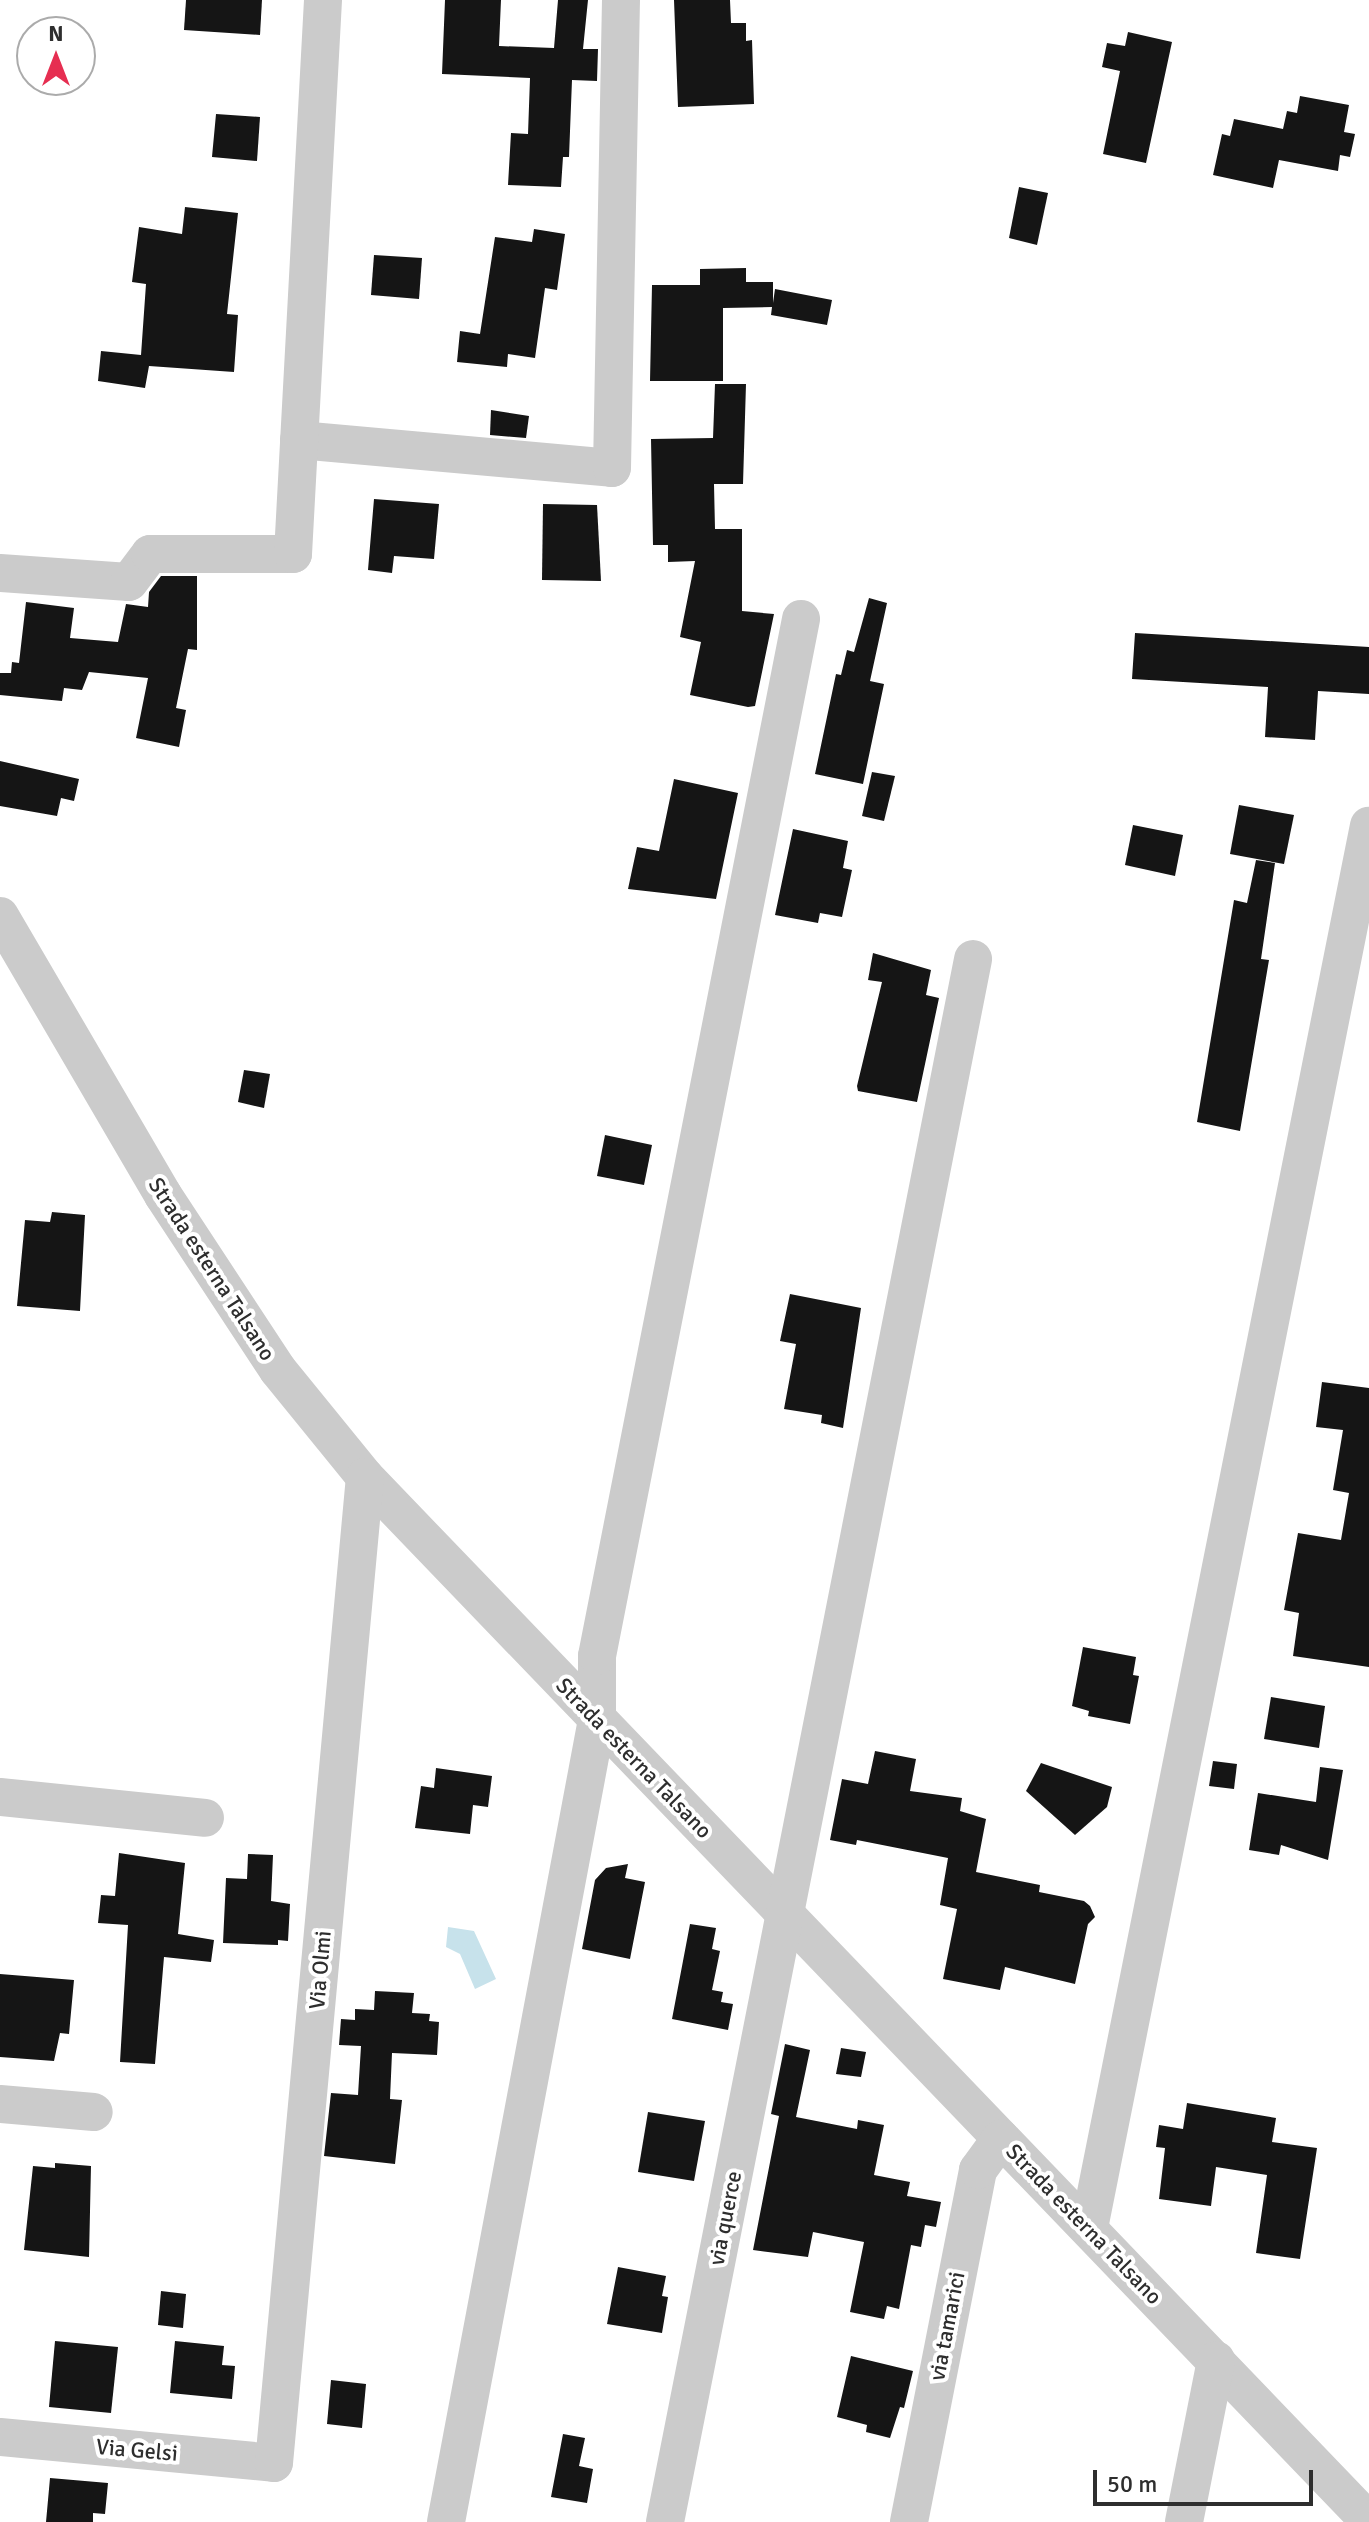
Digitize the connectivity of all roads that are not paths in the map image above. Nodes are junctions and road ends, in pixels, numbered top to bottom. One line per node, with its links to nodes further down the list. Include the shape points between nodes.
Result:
1 (323, 0): 3 (street)
2 (621, 0): 3 (street, via 612,468)
3 (299, 440): 4 (street, via 293,554 150,554 129,582)
4 (0, 573)
5 (801, 619): 10 (street, via 597,1656)
6 (1369, 826): 17 (street)
7 (0, 916): 9 (street, Strada esterna Talsano, via 163,1195 278,1370)
8 (973, 959): 13 (street, via querce)
9 (365, 1477): 10 (street, Strada esterna Talsano); 20 (street, Via Olmi)
10 (597, 1720): 13 (street, Strada esterna Talsano); 22 (street)
11 (0, 1797): 12 (street)
12 (205, 1818)
13 (785, 1914): 16 (street, Strada esterna Talsano); 23 (street, via querce)
14 (0, 2104): 15 (street)
15 (94, 2112)
16 (1001, 2138): 17 (street, Strada esterna Talsano); 24 (street, via tamarici, via 978,2170)
17 (1089, 2228): 18 (street, Strada esterna Talsano)
18 (1216, 2360): 21 (street, Strada esterna Talsano); 25 (street)
19 (0, 2437): 20 (street, Via Gelsi)
20 (274, 2463)
21 (1369, 2521)
22 (446, 2522)
23 (665, 2522)
24 (909, 2522)
25 (1184, 2522)

